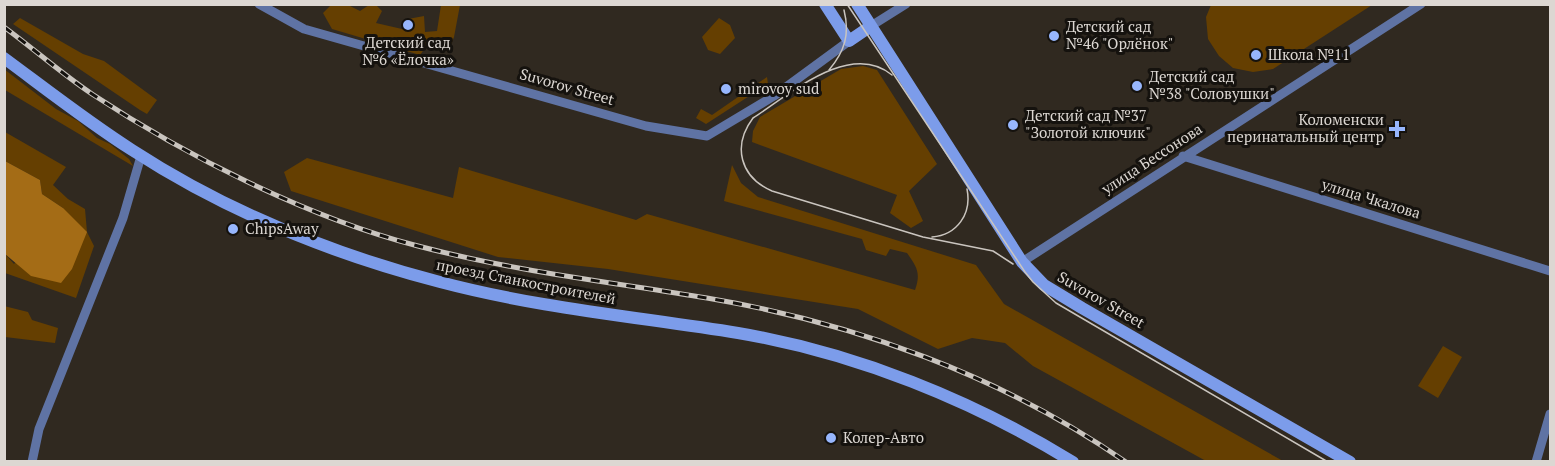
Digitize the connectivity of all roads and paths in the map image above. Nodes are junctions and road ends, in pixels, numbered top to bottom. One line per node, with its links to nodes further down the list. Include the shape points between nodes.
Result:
1 (259, 4): 7 (street, Suvorov Street, via 304,29 646,126 708,136 774,96)
2 (825, 4): 7 (main road)
3 (857, 4): 6 (main road, Suvorov Street)
4 (906, 4): 6 (street)
5 (1421, 4): 10 (street, улица Бессонова)
6 (872, 26): 7 (main road); 11 (main road, Suvorov Street)
7 (849, 41)
8 (4, 58): 9 (main road, проезд Станкостроителей)
9 (141, 156): 14 (street, via 123,218 39,429); 15 (main road, проезд Станкостроителей, via 249,214 351,255 441,283 506,297 739,333 837,356 965,404)
10 (1183, 156): 11 (street, улица Бессонова); 12 (street, улица Чкалова)
11 (1023, 262): 16 (main road, Suvorov Street, via 1044,285)
12 (1551, 271)
13 (1551, 414): 17 (street)
14 (32, 462)
15 (1073, 462)
16 (1350, 462)
17 (1536, 462)

